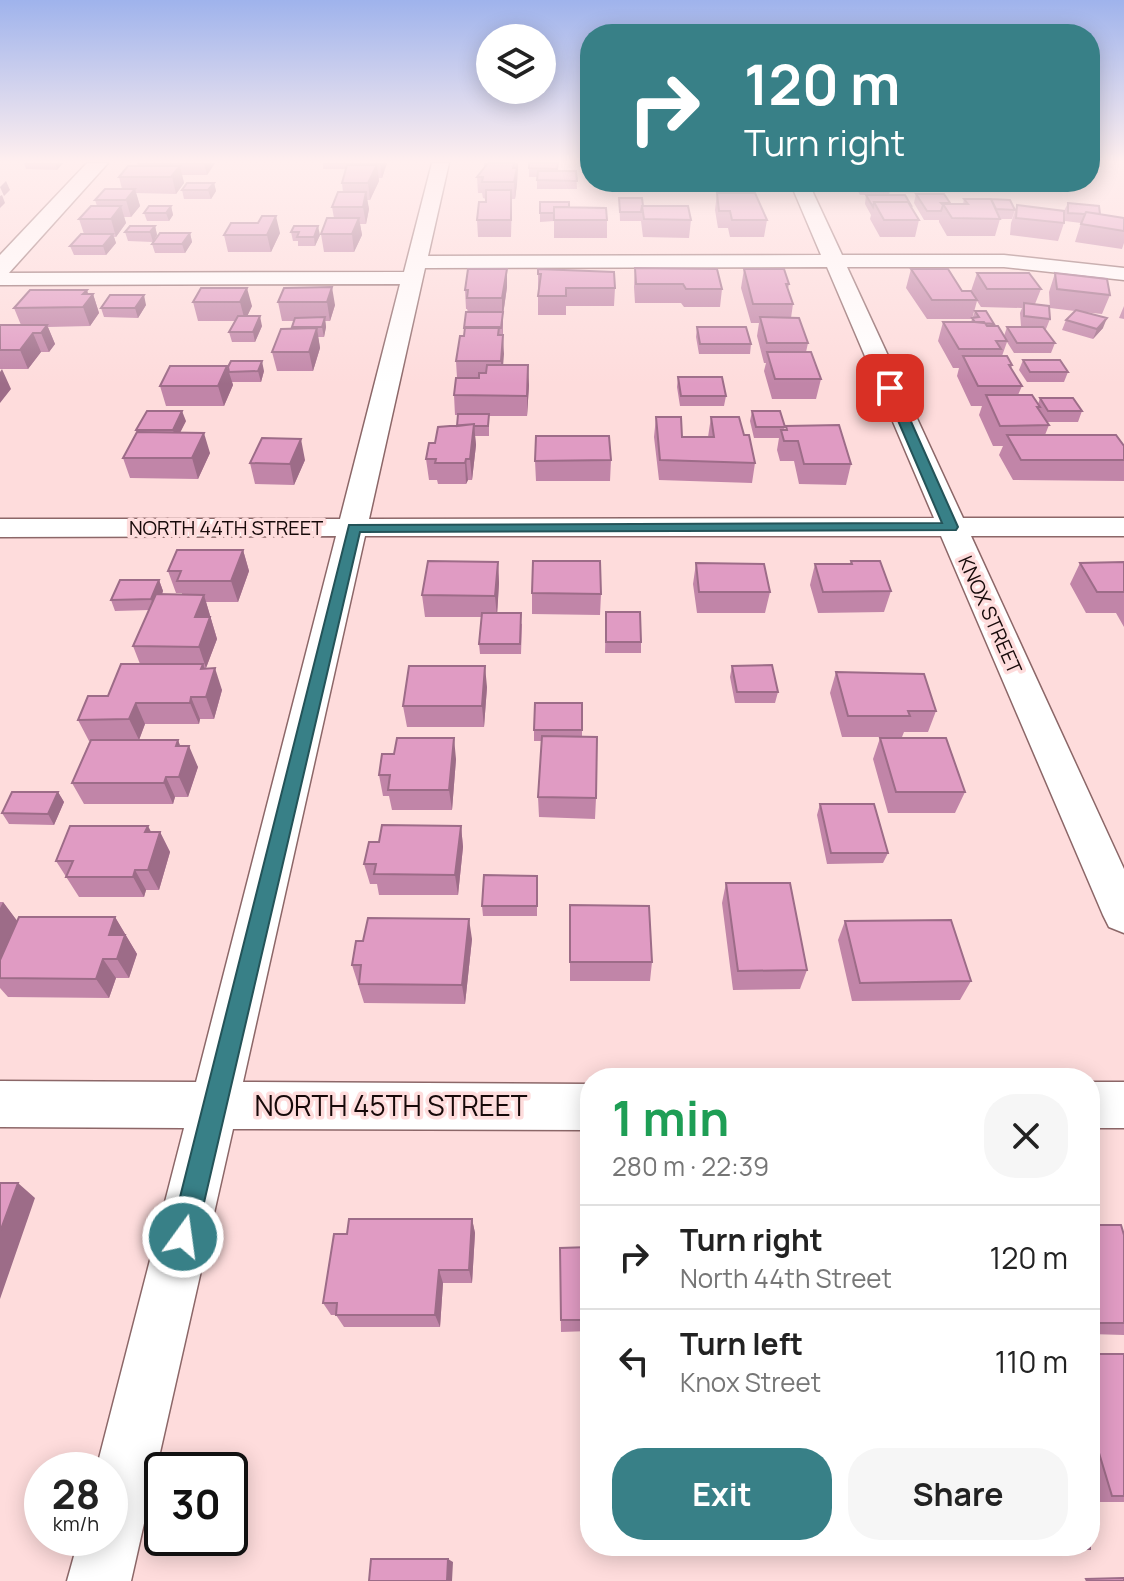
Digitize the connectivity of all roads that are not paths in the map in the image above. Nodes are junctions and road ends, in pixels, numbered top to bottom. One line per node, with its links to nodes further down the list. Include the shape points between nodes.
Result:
1 (30, 237): 5 (main road)
2 (421, 237): 6 (street)
3 (824, 237): 4 (street, KNOX STREET)
4 (835, 262): 6 (street); 7 (street, via 1004,261); 9 (street, KNOX STREET)
5 (0, 269)
6 (413, 270): 8 (street); 12 (street)
7 (1124, 274)
8 (0, 279)
9 (951, 527): 10 (street, NORTH 44TH STREET); 12 (street, NORTH 44TH STREET); 13 (street, KNOX STREET)
10 (1124, 527)
11 (0, 528): 12 (street, NORTH 44TH STREET)
12 (354, 528): 15 (street)
13 (1124, 915)
14 (0, 1104): 15 (street, NORTH 45TH STREET)
15 (215, 1105): 18 (street, NORTH 45TH STREET); 19 (street)
16 (1100, 1105): 17 (street)
17 (1124, 1105)
18 (580, 1107)
19 (128, 1464)
20 (105, 1556): 21 (street)
21 (99, 1581)

